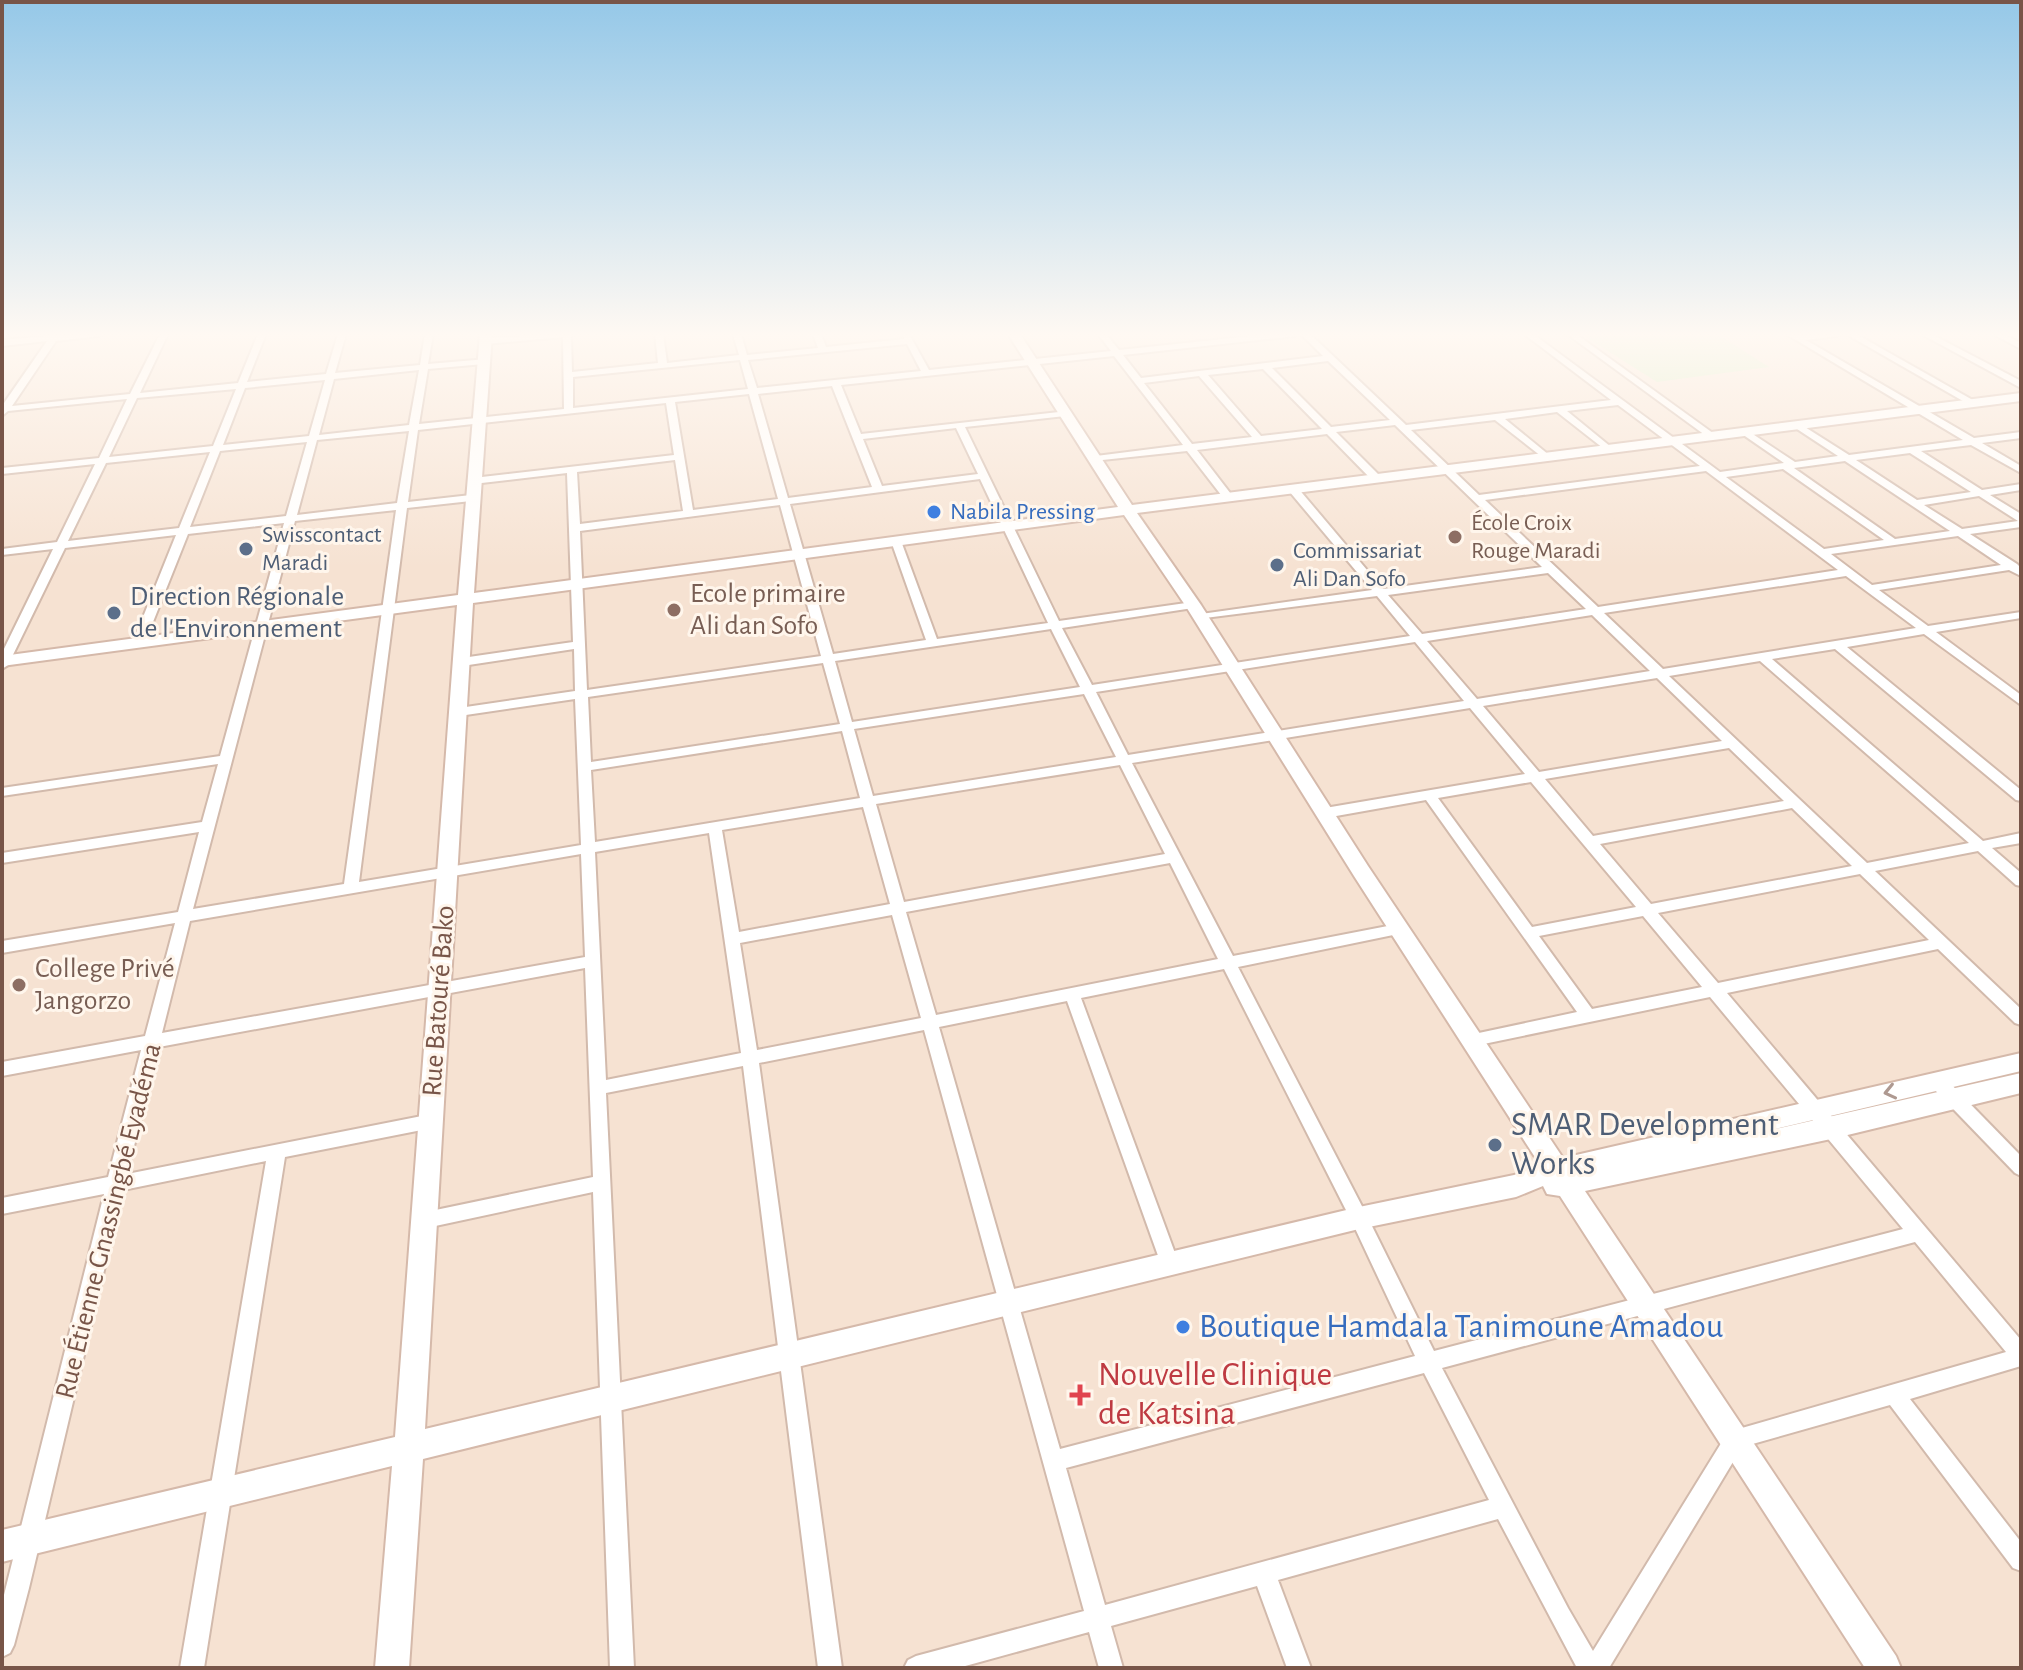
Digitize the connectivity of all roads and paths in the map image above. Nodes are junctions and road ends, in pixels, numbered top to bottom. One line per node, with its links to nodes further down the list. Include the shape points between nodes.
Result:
1 (127, 412): 44 (street)
2 (231, 412): 37 (street)
3 (320, 412): 33 (street, Rue Étienne Gnassingbé Eyadéma)
4 (416, 412): 26 (street)
5 (478, 412): 22 (street, Rue Batouré Bako)
6 (569, 412): 22 (street)
7 (672, 412): 40 (street)
8 (758, 412): 60 (street)
9 (848, 412): 31 (street)
10 (1162, 412): 36 (street)
11 (1235, 412): 32 (street)
12 (1310, 412): 27 (street)
13 (1388, 412): 23 (street)
14 (1532, 412): 21 (street)
15 (1562, 412): 38 (street)
16 (1634, 412): 34 (street)
17 (1679, 412): 30 (street)
18 (1903, 412): 24 (street)
19 (1922, 412): 35 (street)
20 (1065, 413): 25 (street); 43 (street)
21 (1496, 416): 23 (street); 41 (street)
22 (477, 422): 26 (street); 54 (street, Rue Batouré Bako)
23 (1402, 425): 27 (street); 47 (street)
24 (1797, 425): 28 (street); 42 (street)
25 (960, 426): 31 (street); 51 (street)
26 (414, 428): 33 (street); 62 (street)
27 (1328, 431): 32 (street); 52 (street)
28 (1745, 432): 30 (street); 45 (street)
29 (2021, 435): 35 (street)
30 (1712, 436): 34 (street)
31 (858, 437): 55 (street)
32 (1258, 438): 36 (street)
33 (312, 439): 37 (street); 65 (street, Rue Étienne Gnassingbé Eyadéma)
34 (1674, 441): 38 (street); 50 (street)
35 (1972, 441): 39 (street); 48 (street)
36 (1190, 447): 43 (street); 58 (street)
37 (216, 449): 44 (street); 69 (street)
38 (1608, 449): 41 (street)
39 (1911, 449): 42 (street); 57 (street)
40 (678, 457): 46 (street); 64 (street)
41 (1546, 457): 47 (street)
42 (1846, 458): 45 (street); 61 (street)
43 (1096, 459): 63 (street)
44 (102, 460): 49 (street); 73 (street)
45 (1789, 466): 50 (street); 72 (street)
46 (572, 469): 54 (street); 68 (street)
47 (1448, 470): 52 (street); 59 (street)
48 (2021, 470)
49 (2, 471)
50 (1714, 471): 59 (street); 75 (street)
51 (983, 476): 55 (street); 67 (street)
52 (1377, 479): 56 (street)
53 (2021, 487): 57 (street)
54 (472, 489): 62 (street); 83 (street, Rue Batouré Bako)
55 (878, 489): 60 (street)
56 (1293, 489): 58 (street); 82 (street)
57 (1980, 493): 61 (street); 66 (street)
58 (1229, 498): 63 (street)
59 (1477, 498): 78 (street)
60 (784, 502): 64 (street); 76 (street)
61 (1915, 503): 70 (street)
62 (403, 506): 65 (street); 84 (street)
63 (1128, 510): 67 (street); 85 (street)
64 (688, 513): 68 (street)
65 (289, 519): 69 (street); 89 (street, Rue Étienne Gnassingbé Eyadéma)
66 (2021, 521): 70 (street)
67 (1006, 527): 71 (street); 88 (street)
68 (575, 528): 80 (street)
69 (184, 531): 73 (street); 92 (street)
70 (1959, 532): 72 (street); 77 (street)
71 (896, 541): 76 (street); 93 (street)
72 (1893, 542): 75 (street)
73 (63, 545): 74 (street); 98 (street)
74 (2, 552)
75 (1824, 552): 79 (street)
76 (798, 554): 80 (street); 97 (street)
77 (2018, 568): 81 (street)
78 (1551, 569): 82 (street); 86 (street)
79 (1849, 572): 81 (street); 86 (street)
80 (579, 584): 83 (street); 94 (street)
81 (1871, 588): 90 (street)
82 (1380, 593): 85 (street); 91 (street)
83 (466, 599): 84 (street); 99 (street, Rue Batouré Bako)
84 (388, 609): 89 (street); 131 (street)
85 (1197, 611): 88 (street); 100 (street)
86 (1592, 611): 91 (street); 101 (street)
87 (2021, 615): 90 (street)
88 (1055, 625): 93 (street); 102 (street)
89 (261, 626): 92 (street); 110 (street, Rue Étienne Gnassingbé Eyadéma)
90 (1927, 630): 95 (street); 104 (street)
91 (1419, 638): 100 (street); 105 (street)
92 (139, 642): 98 (street)
93 (933, 643): 97 (street)
94 (581, 644): 99 (street); 103 (street)
95 (1838, 645): 96 (street); 116 (street)
96 (1763, 657): 101 (street); 124 (street)
97 (827, 658): 103 (street); 107 (street)
98 (3, 662)
99 (462, 662): 106 (street, Rue Batouré Bako)
100 (1232, 667): 102 (street); 108 (street)
101 (1659, 674): 105 (street); 109 (street)
102 (1088, 689): 107 (street); 111 (street)
103 (582, 694): 106 (street); 112 (street)
104 (2020, 699)
105 (1474, 704): 108 (street); 113 (street)
106 (459, 712): 129 (street, Rue Batouré Bako)
107 (848, 726): 112 (street); 117 (street)
108 (1276, 736): 111 (street); 119 (street)
109 (1733, 743): 113 (street); 118 (street)
110 (225, 759): 114 (street); 120 (street, Rue Étienne Gnassingbé Eyadéma)
111 (1125, 761): 117 (street); 126 (street)
112 (585, 767): 125 (street)
113 (1535, 777): 115 (street); 123 (street)
114 (2, 792)
115 (1429, 795): 119 (street); 136 (street)
116 (2021, 797)
117 (869, 801): 121 (street); 132 (street)
118 (1796, 803): 123 (street); 128 (street)
119 (1325, 813): 135 (street)
120 (208, 826): 127 (street); 134 (street, Rue Étienne Gnassingbé Eyadéma)
121 (715, 827): 125 (street); 137 (street)
122 (2021, 838): 124 (street)
123 (1589, 841): 133 (street)
124 (1980, 846): 128 (street); 130 (street)
125 (588, 849): 129 (street); 140 (street)
126 (1174, 857): 132 (street); 141 (street)
127 (2, 858)
128 (1863, 868): 133 (street); 138 (street)
129 (448, 873): 131 (street); 142 (street, Rue Batouré Bako)
130 (2021, 881)
131 (351, 889): 134 (street)
132 (899, 908): 137 (street); 147 (street)
133 (1647, 910): 136 (street); 143 (street)
134 (186, 917): 139 (street); 149 (street, Rue Étienne Gnassingbé Eyadéma)
135 (1398, 929): 141 (street); 148 (street)
136 (1528, 933): 145 (street)
137 (732, 939): 150 (street)
138 (1941, 943): 143 (street); 146 (street)
139 (2, 947)
140 (593, 961): 142 (street); 154 (street)
141 (1229, 962): 144 (street); 164 (street)
142 (440, 989): 149 (street); 157 (street, Rue Batouré Bako)
143 (1714, 990): 145 (street); 156 (street)
144 (1072, 994): 147 (street); 167 (street)
145 (1589, 1017): 148 (street)
146 (2021, 1019)
147 (931, 1022): 150 (street); 168 (street)
148 (1474, 1040): 160 (street)
149 (153, 1041): 152 (street); 161 (street, Rue Étienne Gnassingbé Eyadéma)
150 (750, 1058): 154 (street); 170 (street)
151 (2021, 1062): 155 (street)
152 (2, 1069)
153 (2021, 1083): 155 (street)
154 (599, 1088): 162 (street)
155 (1946, 1090): 156 (street); 159 (street)
156 (1823, 1119): 160 (street); 166 (street)
157 (432, 1121): 158 (street); 165 (street, Rue Batouré Bako)
158 (277, 1151): 161 (street); 178 (street)
159 (2021, 1168)
160 (1561, 1178): 164 (street); 169 (street)
161 (116, 1183): 163 (street); 180 (street, Rue Étienne Gnassingbé Eyadéma)
162 (601, 1183): 165 (street); 174 (street)
163 (2, 1206)
164 (1359, 1218): 167 (street); 172 (street)
165 (426, 1220): 176 (street, Rue Batouré Bako)
166 (1919, 1233): 169 (street); 171 (street)
167 (1170, 1264): 168 (street)
168 (1011, 1303): 170 (street); 177 (street)
169 (1646, 1305): 172 (street); 175 (street)
170 (791, 1356): 174 (street); 189 (street)
171 (2021, 1356): 173 (street)
172 (1429, 1363): 177 (street); 179 (street)
173 (1894, 1394): 175 (street); 182 (street)
174 (611, 1400): 176 (street); 188 (street)
175 (1735, 1439): 193 (street); 194 (street)
176 (409, 1450): 178 (street); 187 (street, Rue Batouré Bako)
177 (1054, 1461): 184 (street)
178 (221, 1494): 180 (street); 186 (street)
179 (1503, 1507): 183 (street); 193 (street)
180 (32, 1539): 181 (street); 185 (street, Rue Étienne Gnassingbé Eyadéma)
181 (2, 1546)
182 (2021, 1560)
183 (1264, 1573): 184 (street); 192 (street)
184 (1098, 1618): 190 (street); 191 (street)
185 (2, 1645)
186 (192, 1668)
187 (392, 1668)
188 (622, 1668)
189 (830, 1668)
190 (916, 1668)
191 (1111, 1668)
192 (1299, 1668)
193 (1593, 1668)
194 (1884, 1668)

